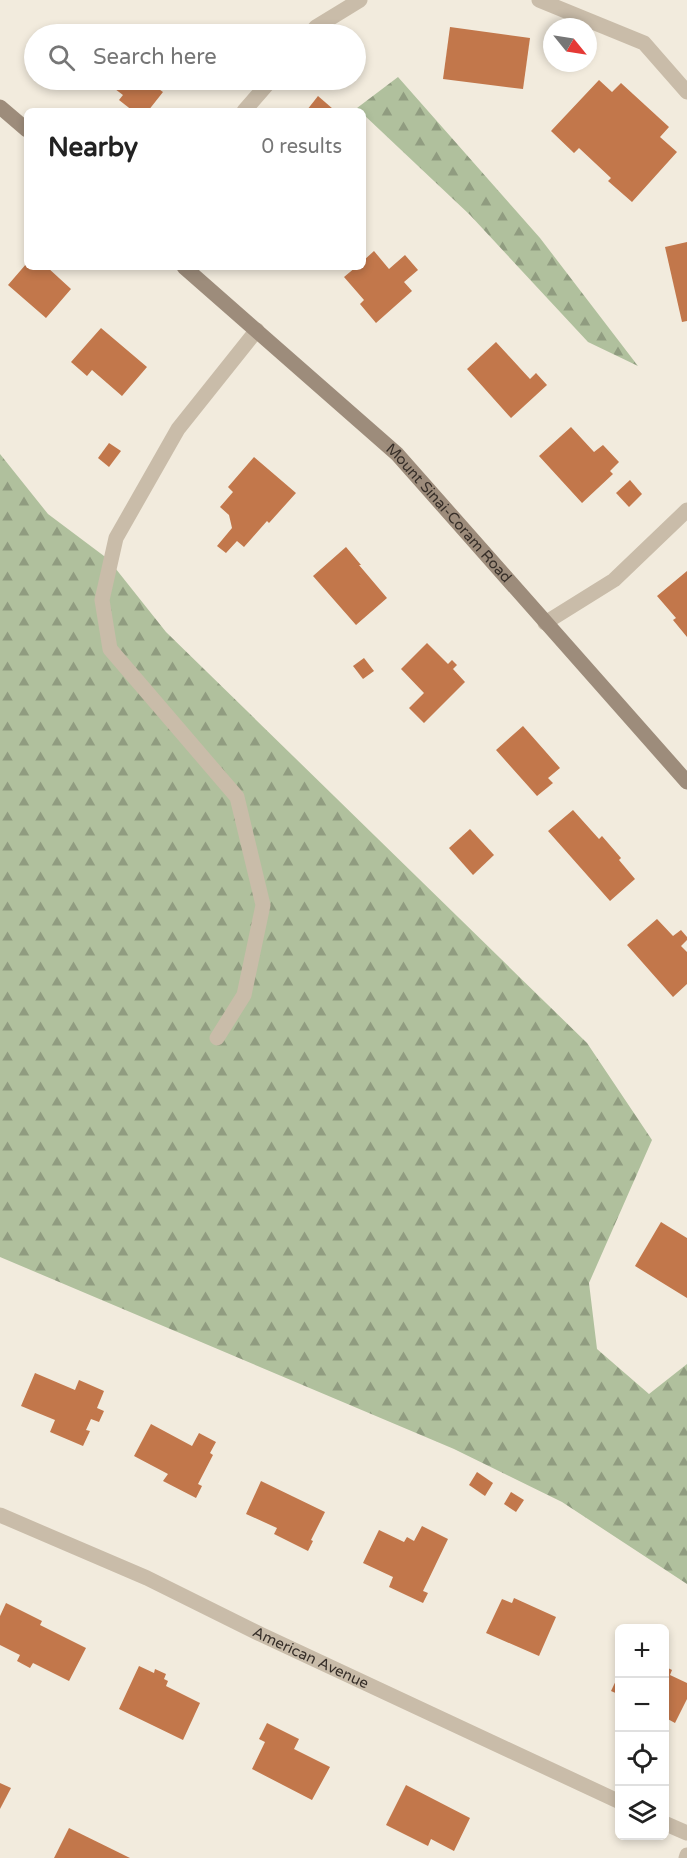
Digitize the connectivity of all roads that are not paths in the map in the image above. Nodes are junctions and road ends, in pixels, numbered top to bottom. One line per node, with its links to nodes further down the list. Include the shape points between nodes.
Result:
1 (360, 0): 3 (street)
2 (539, 0): 5 (street, via 644,43)
3 (321, 24)
4 (262, 90): 7 (street)
5 (687, 92)
6 (0, 106): 8 (main road)
7 (247, 108)
8 (24, 127)
9 (187, 270): 10 (main road, Mount Sinai-Coram Road)
10 (257, 330): 12 (main road, Mount Sinai-Coram Road, via 397,454); 14 (street, via 178,429 116,538 102,600 110,649 237,796 263,906 244,995)
11 (687, 510): 12 (street, via 614,580)
12 (545, 623): 13 (main road, Mount Sinai-Coram Road)
13 (687, 782)
14 (217, 1038)
15 (0, 1515): 16 (street, American Avenue, via 147,1578)
16 (615, 1800)
17 (669, 1824): 18 (street)
18 (687, 1833)

